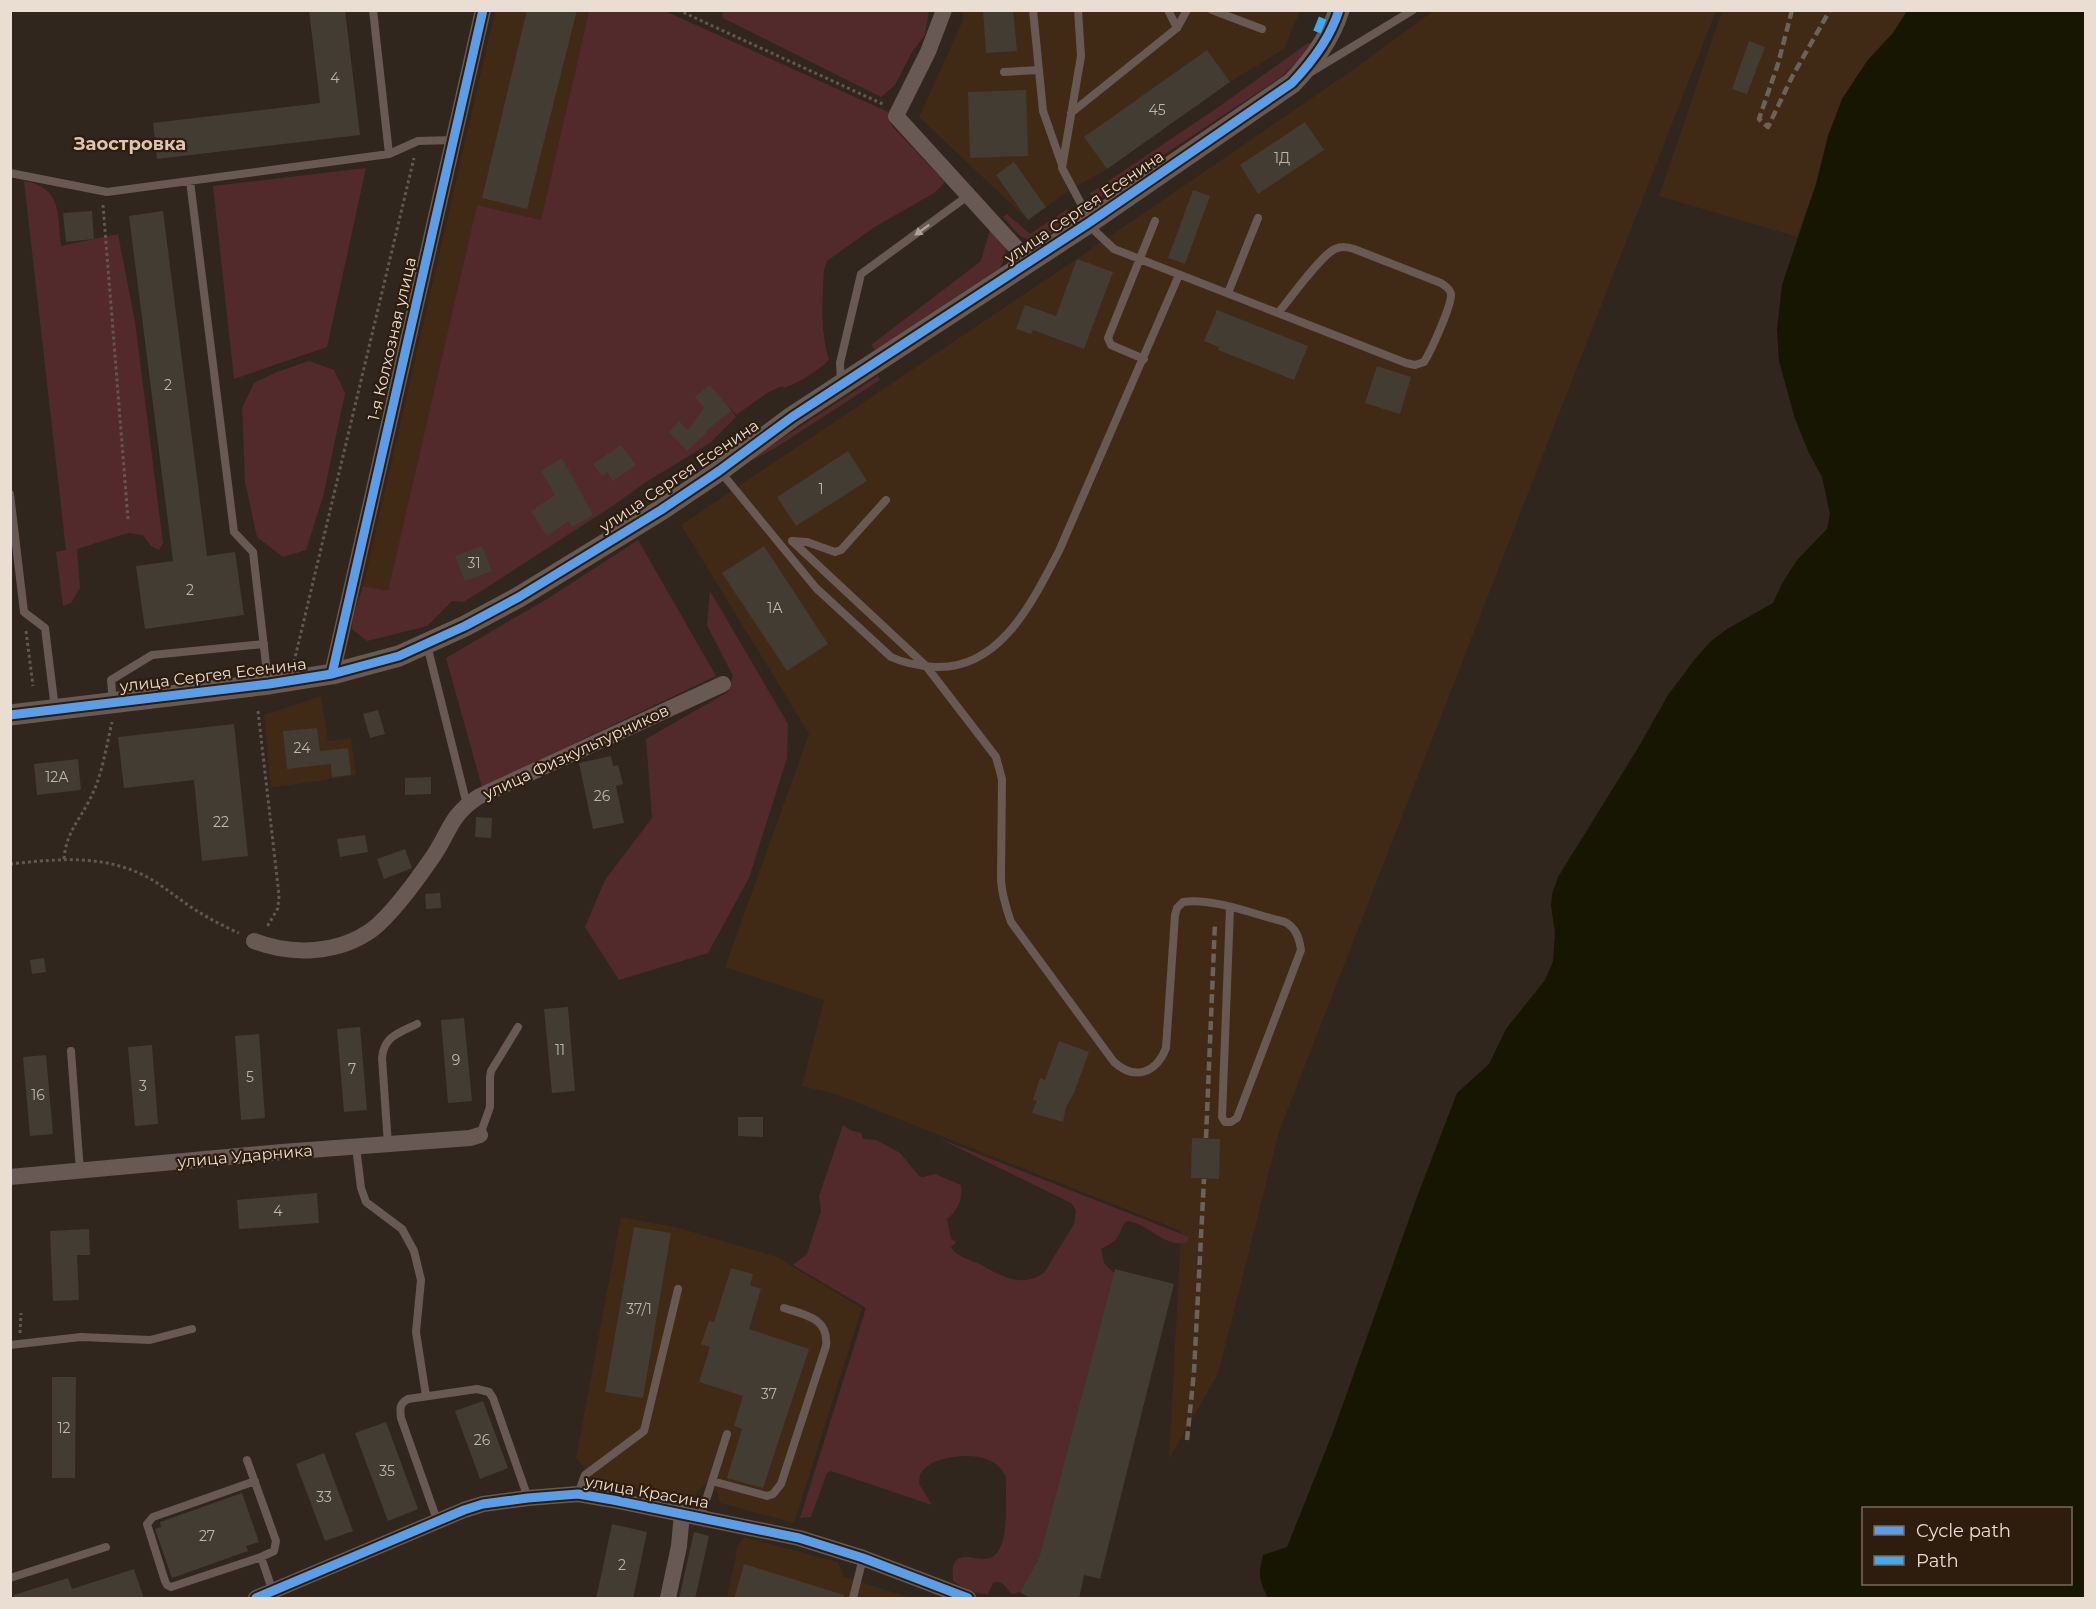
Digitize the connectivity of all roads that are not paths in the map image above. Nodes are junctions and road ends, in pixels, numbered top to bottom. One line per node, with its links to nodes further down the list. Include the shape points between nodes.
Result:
1 (374, 10): 18 (lane)
2 (483, 10): 17 (street, 1-я Колхозная улица)
3 (944, 10): 22 (street, via 896,116)
4 (1033, 10): 13 (lane)
5 (1078, 10): 16 (lane, via 1081,56)
6 (1168, 10): 11 (lane)
7 (1187, 10): 11 (lane)
8 (1212, 10): 12 (lane)
9 (1339, 10): 15 (street, улица Сергея Есенина, via 1321,48)
10 (1413, 10): 15 (lane)
11 (1177, 28): 16 (lane)
12 (1262, 28)
13 (1039, 70): 14 (lane); 19 (lane, via 1043,111)
14 (1004, 72)
15 (1292, 83): 25 (street, улица Сергея Есенина)
16 (1071, 113): 19 (lane)
17 (453, 140): 18 (lane, via 418,141); 41 (street, 1-я Колхозная улица)
18 (389, 154): 21 (lane)
19 (1062, 168): 25 (lane)
20 (10, 173): 21 (lane, via 107,192)
21 (190, 181): 38 (lane, via 234,532 253,552)
22 (969, 195): 27 (street); 32 (lane, one-way to 32, via 861,274 840,363)
23 (1258, 218): 29 (lane)
24 (1155, 221): 26 (lane)
25 (1090, 222): 26 (lane, via 1106,243); 27 (street, улица Сергея Есенина)
26 (1138, 260): 28 (lane); 31 (lane, via 1108,338 1111,345)
27 (1029, 262): 32 (street, улица Сергея Есенина)
28 (1179, 274): 29 (lane); 31 (lane)
29 (1228, 293): 30 (lane)
30 (1278, 313): 30 (lane, via 1415,365 1424,362 1430,353 1451,294 1441,283 1344,246 1333,249 1324,258)
31 (1144, 359): 40 (lane, via 1059,551 1033,599 996,646 964,663)
32 (841, 386): 33 (street, улица Сергея Есенина)
33 (719, 471): 37 (lane); 39 (street, улица Сергея Есенина, via 539,585)
34 (10, 494): 44 (lane, via 24,612 45,628)
35 (886, 500): 36 (lane, via 841,550 835,552)
36 (792, 541): 37 (lane); 40 (lane)
37 (780, 544): 40 (lane, via 816,588 891,657)
38 (264, 644): 42 (lane); 45 (lane, via 152,655 111,680)
39 (427, 645): 41 (street, улица Сергея Есенина); 47 (lane)
40 (926, 666): 48 (lane, via 996,757 1000,768 1000,879 1011,922 1121,1068 1146,1072 1160,1061 1166,1048 1177,908 1193,900)
41 (332, 674): 42 (street, улица Сергея Есенина)
42 (268, 684): 45 (street, улица Сергея Есенина)
43 (723, 684): 47 (street, улица Физкультурников)
44 (56, 710): 45 (street, улица Сергея Есенина); 46 (street, улица Сергея Есенина)
45 (113, 710)
46 (10, 715)
47 (467, 805): 49 (street, улица Физкультурников, via 453,819 416,880 384,918 362,936 332,947 297,951)
48 (1230, 908): 48 (lane, via 1292,926 1301,950 1237,1118 1225,1122 1222,1117)
49 (254, 941)
50 (417, 1024): 54 (lane, via 382,1048)
51 (518, 1027): 53 (lane, via 492,1071 490,1107)
52 (71, 1051): 56 (lane)
53 (480, 1136): 54 (street, улица Ударника)
54 (388, 1145): 55 (street, улица Ударника)
55 (356, 1147): 56 (street, улица Ударника); 62 (lane, via 360,1188 366,1202 402,1228 414,1251 421,1280 416,1332)
56 (80, 1171): 57 (street, улица Ударника)
57 (10, 1177)
58 (678, 1289): 67 (lane, via 644,1431 585,1475)
59 (784, 1308): 65 (lane, via 815,1320 827,1337 781,1484 767,1496)
60 (192, 1329): 61 (lane, via 150,1340 81,1338)
61 (15, 1344)
62 (426, 1396): 68 (lane, via 477,1389 489,1392); 71 (lane, via 408,1399 399,1408)
63 (727, 1434): 65 (lane)
64 (247, 1460): 66 (lane)
65 (712, 1480): 70 (lane)
66 (255, 1481): 73 (lane, via 276,1542 274,1551); 73 (lane, via 153,1516 147,1524 165,1581 171,1587)
67 (578, 1494): 68 (street, улица Красина); 69 (street, улица Красина)
68 (528, 1498): 71 (street, улица Красина, via 483,1504)
69 (682, 1513): 70 (street, улица Красина); 78 (street)
70 (701, 1516): 74 (street, улица Красина, via 799,1538)
71 (437, 1520): 76 (street, улица Красина)
72 (106, 1547): 75 (lane)
73 (261, 1557): 76 (lane)
74 (863, 1558): 79 (lane); 80 (street, улица Красина)
75 (10, 1578)
76 (273, 1592): 77 (street, улица Красина)
77 (256, 1599)
78 (668, 1599)
79 (853, 1599)
80 (968, 1599)

